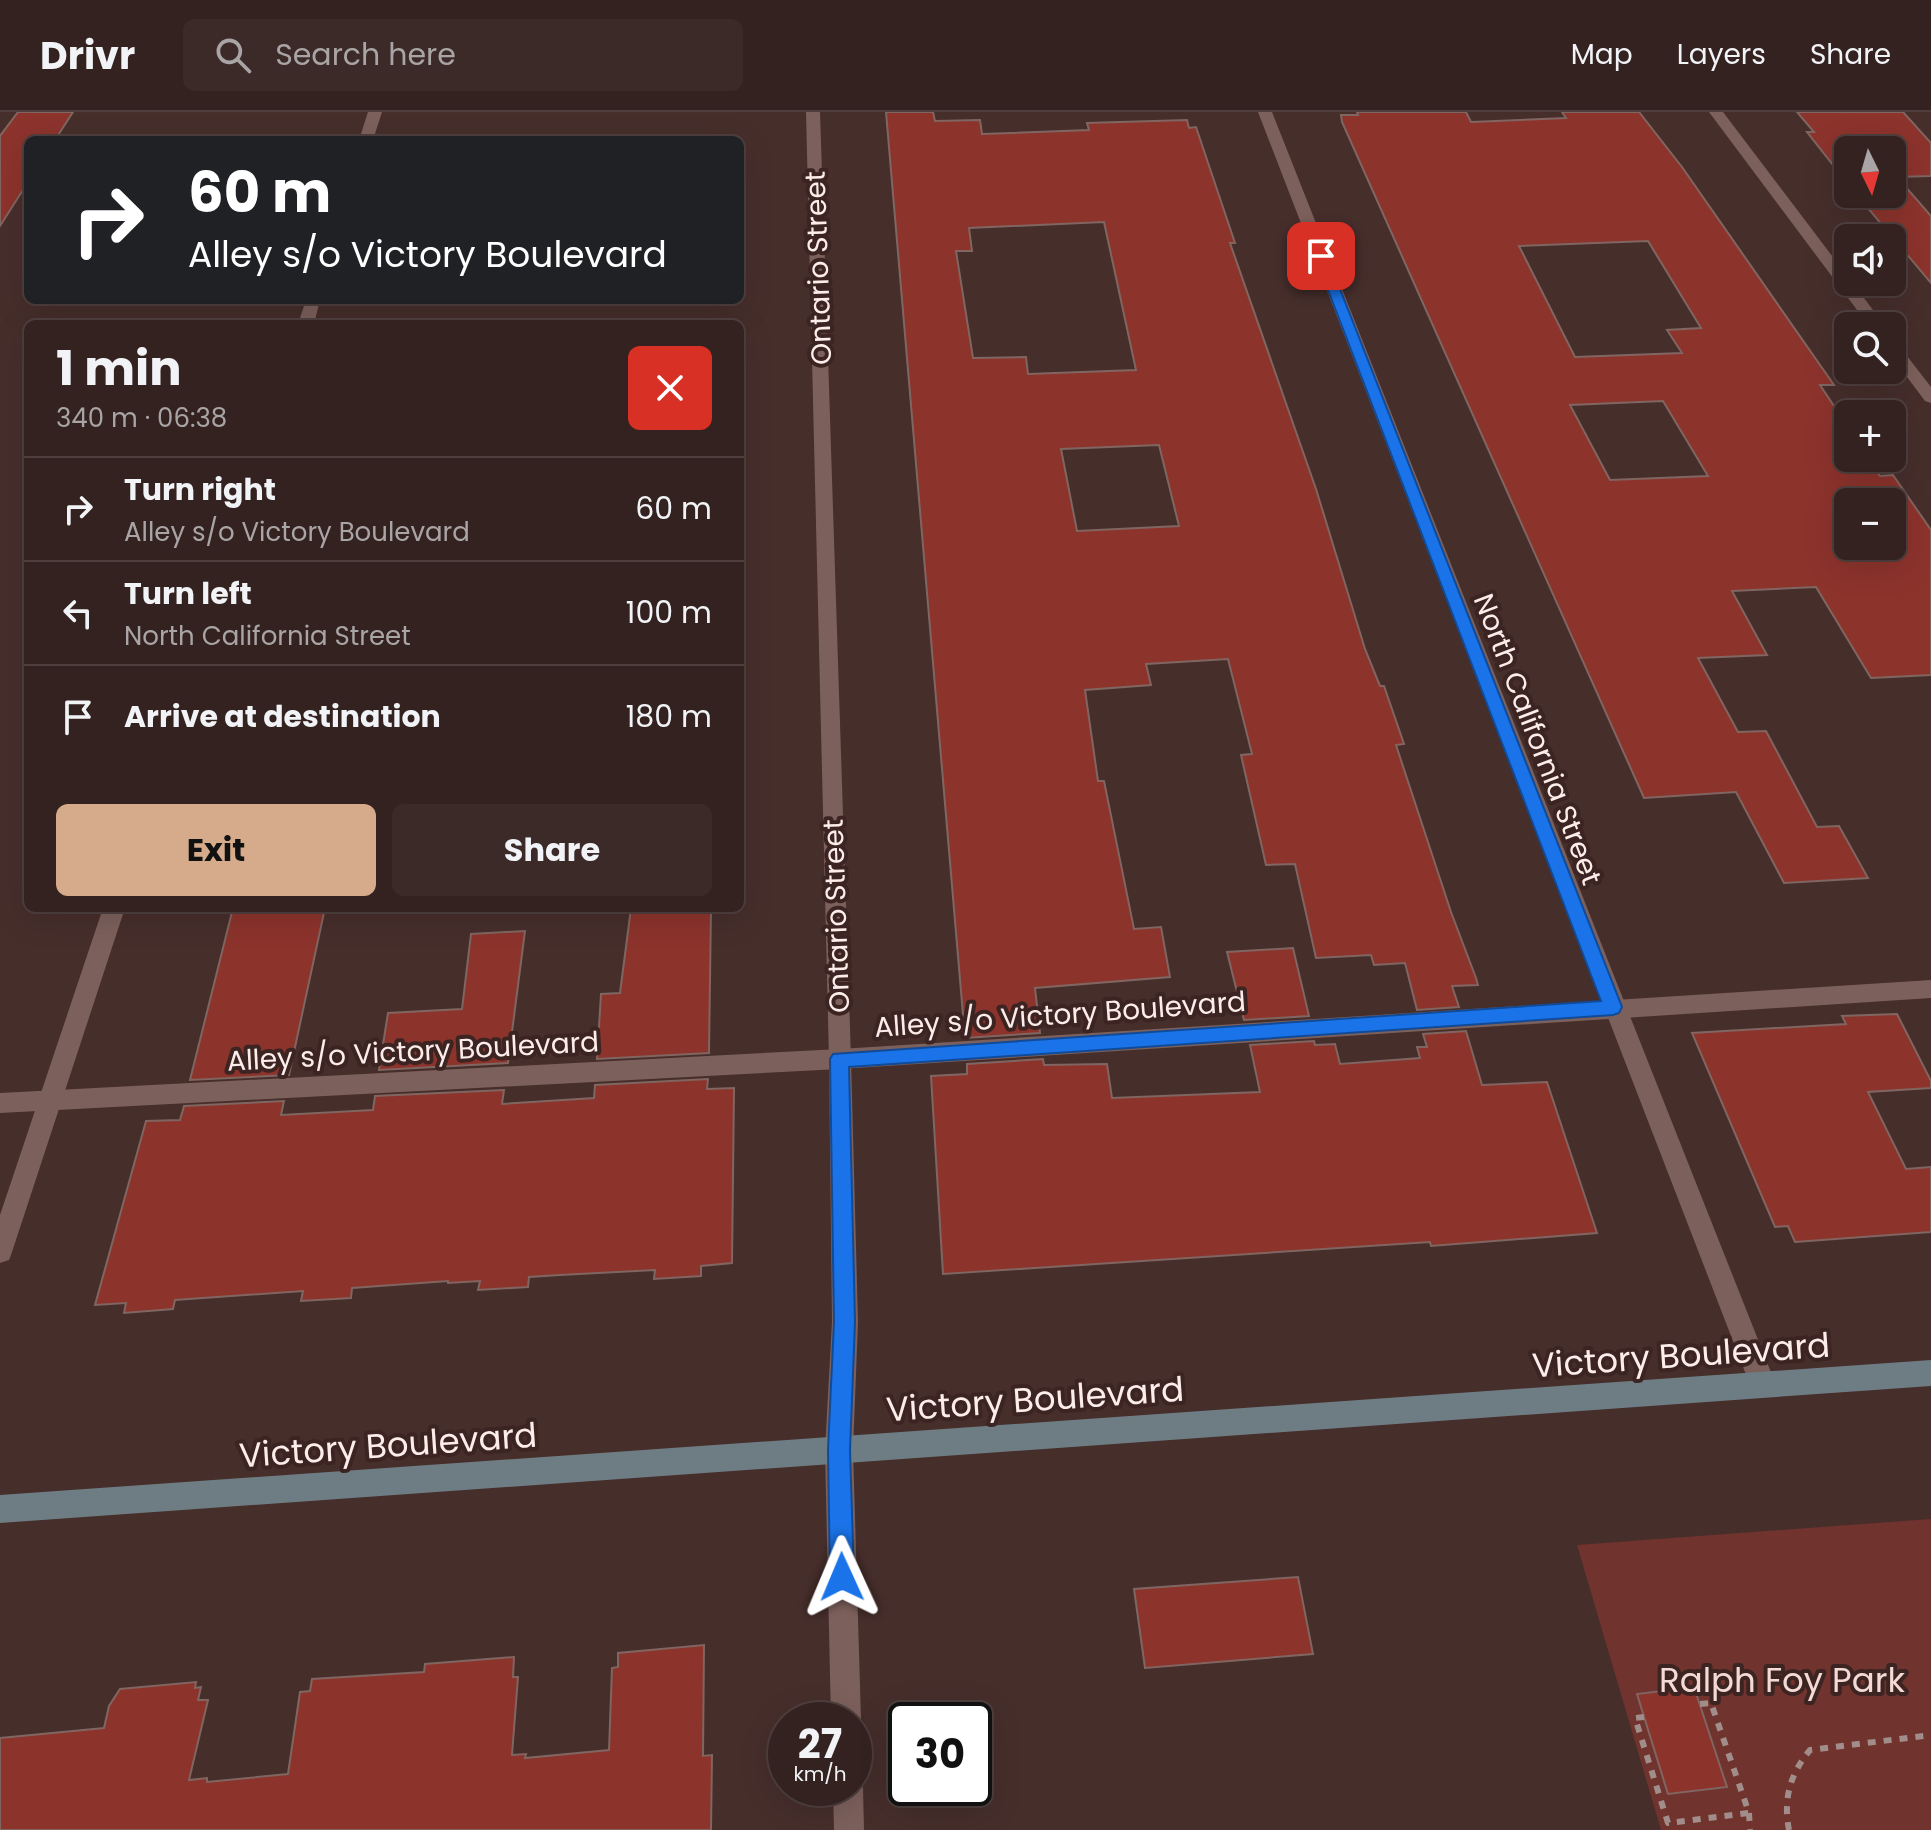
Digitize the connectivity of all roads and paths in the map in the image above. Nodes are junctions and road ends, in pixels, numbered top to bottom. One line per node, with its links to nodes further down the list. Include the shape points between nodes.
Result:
1 (375, 112): 5 (street)
2 (813, 112): 12 (street, Ontario Street)
3 (1265, 112): 11 (street, North California Street)
4 (1716, 112): 6 (street)
5 (367, 136)
6 (1866, 312)
7 (1906, 365): 8 (street)
8 (1931, 398)
9 (113, 912): 13 (street)
10 (1931, 989): 11 (street, Alley s/o Victory Boulevard)
11 (1613, 1007): 12 (street, Alley s/o Victory Boulevard); 17 (street, North California Street)
12 (840, 1059): 13 (street, Alley s/o Victory Boulevard); 18 (street, Ontario Street, via 845,1322)
13 (50, 1100): 14 (street, Alley s/o Victory Boulevard); 15 (street)
14 (0, 1103)
15 (0, 1252)
16 (1931, 1373): 17 (main road, Victory Boulevard)
17 (1763, 1385): 18 (main road, Victory Boulevard)
18 (839, 1450): 19 (main road, Victory Boulevard); 20 (street, Ontario Street)
19 (0, 1509)
20 (846, 1702)
21 (1699, 1704): 25 (path, via 1711,1703)
22 (1644, 1717): 25 (path, via 1635,1718 1668,1823)
23 (1931, 1735): 28 (path, via 1810,1750 1795,1767 1786,1792)
24 (848, 1806): 26 (street)
25 (1749, 1813): 27 (path)
26 (849, 1830)
27 (1750, 1830)
28 (1789, 1830)

